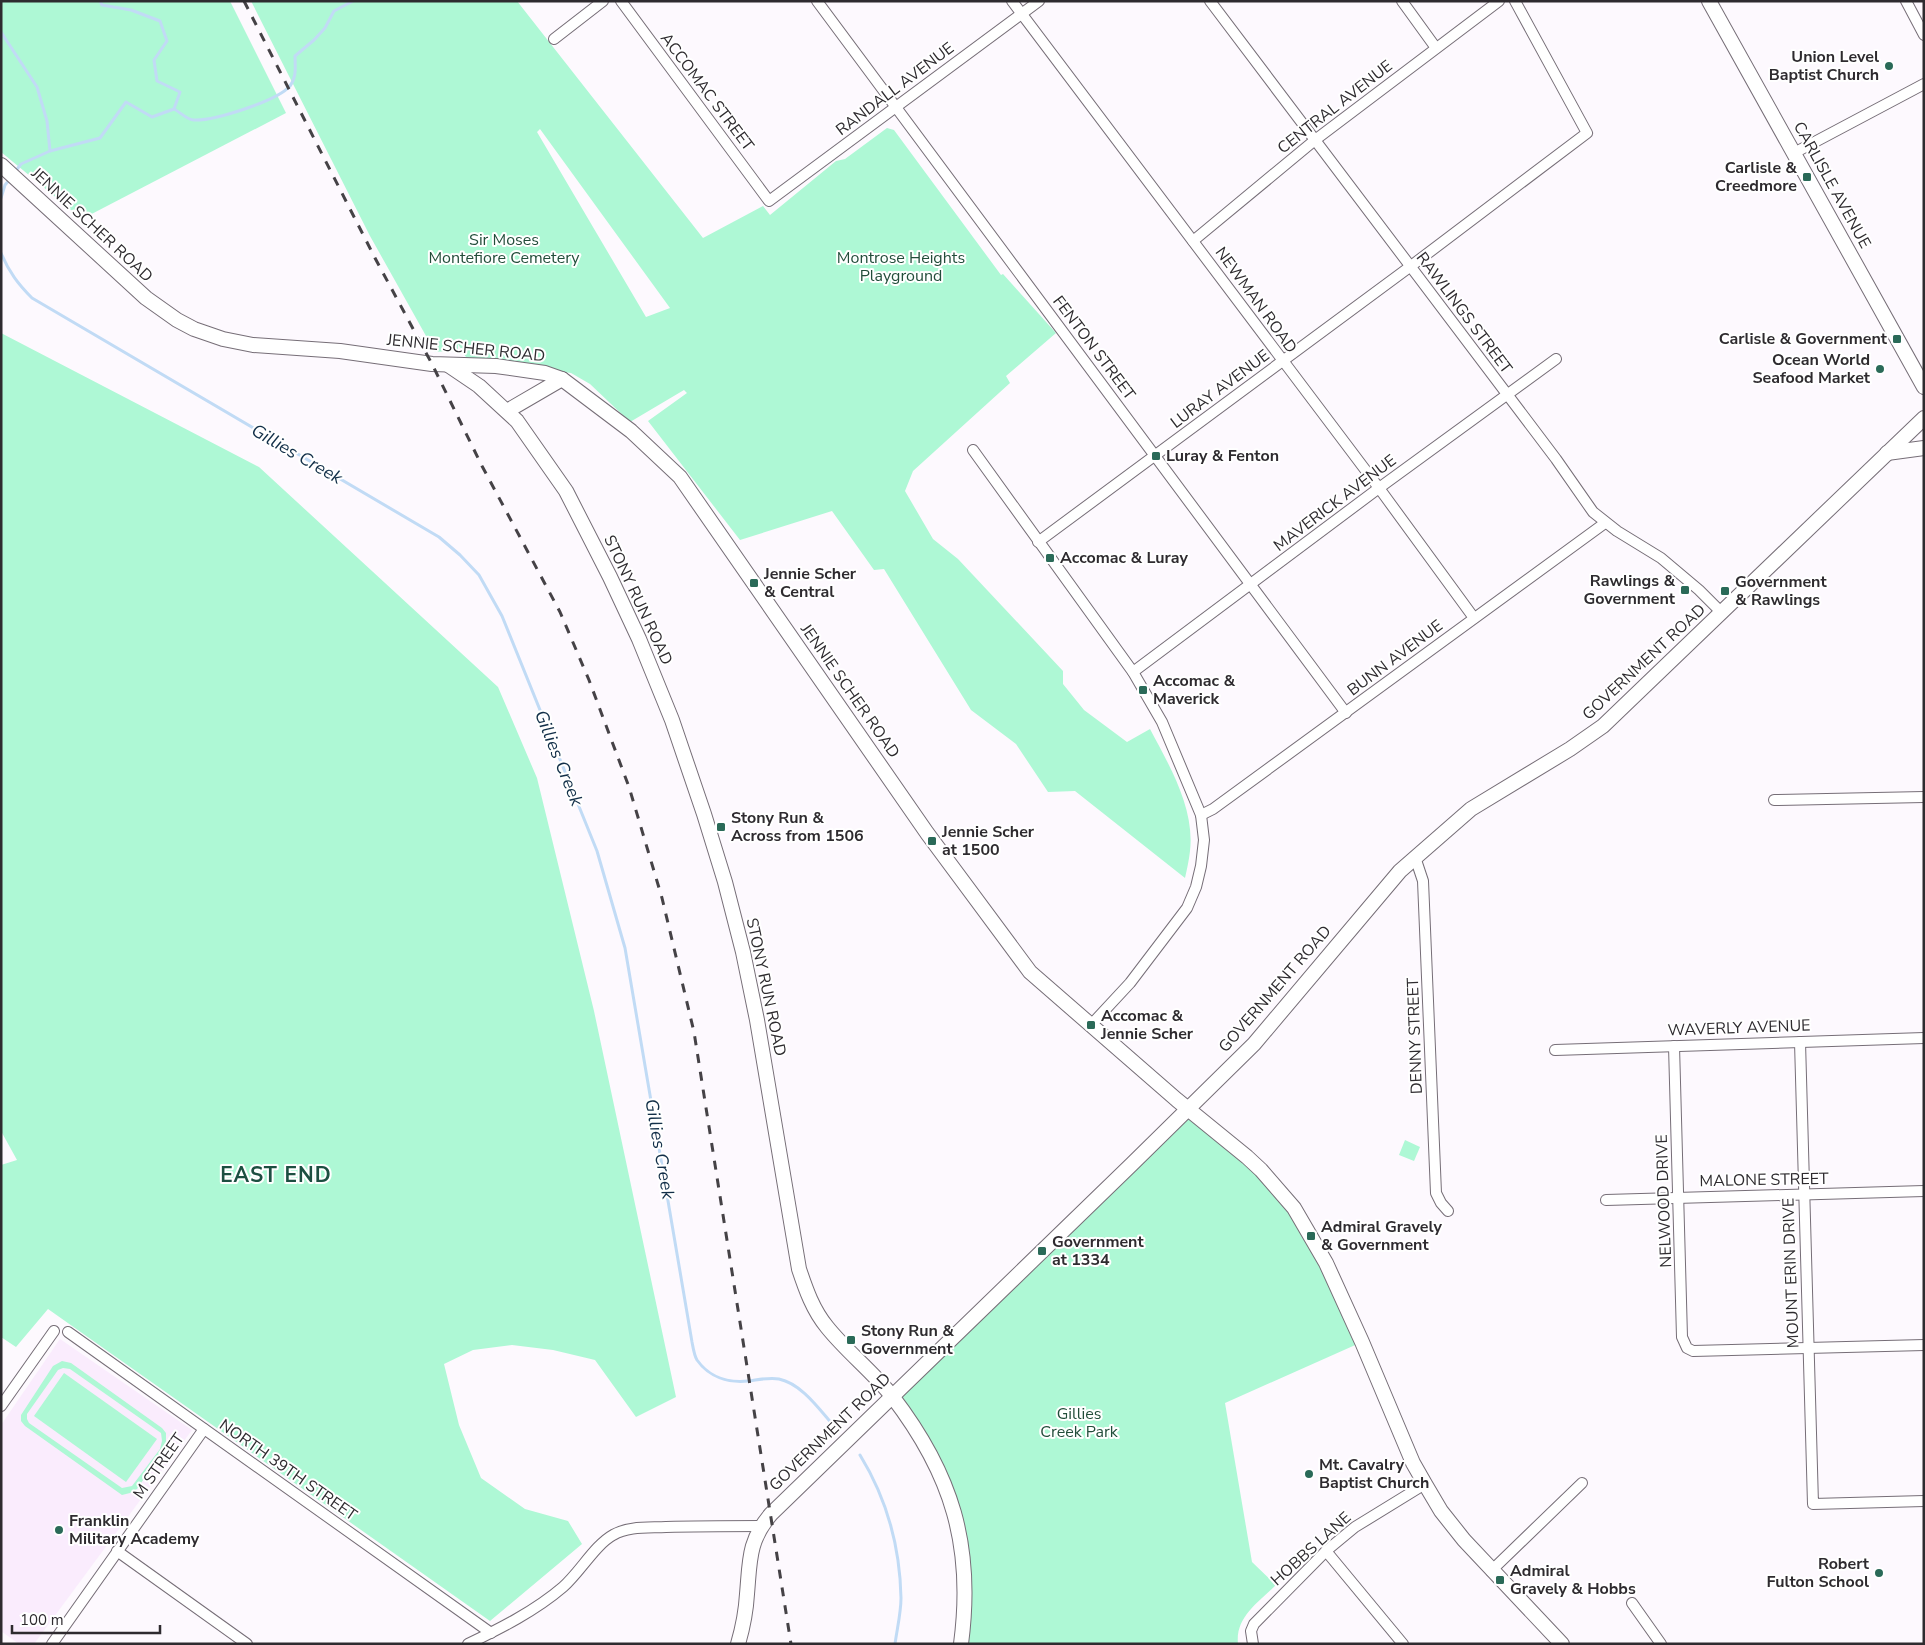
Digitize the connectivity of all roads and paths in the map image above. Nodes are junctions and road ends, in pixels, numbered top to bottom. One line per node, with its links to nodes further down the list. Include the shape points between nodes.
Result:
1 (603, 1): 14 (street)
2 (620, 1): 21 (street, ACCOMAC STREET)
3 (817, 1): 17 (street, FENTON STREET)
4 (1012, 1): 12 (street, NEWMAN ROAD)
5 (1039, 1): 12 (street, RANDALL AVENUE)
6 (1210, 1): 18 (street, RAWLINGS STREET)
7 (1402, 1): 15 (street)
8 (1499, 1): 15 (street, CENTRAL AVENUE)
9 (1515, 1): 23 (street, LURAY AVENUE, via 1587,133)
10 (1709, 1): 19 (street, CARLISLE AVENUE)
11 (1906, 1): 13 (street)
12 (1021, 14): 17 (street, RANDALL AVENUE); 22 (street, NEWMAN ROAD)
13 (1924, 34)
14 (554, 39)
15 (1436, 48): 18 (street, CENTRAL AVENUE)
16 (1924, 84): 19 (street)
17 (896, 108): 21 (street, RANDALL AVENUE); 35 (street, FENTON STREET)
18 (1315, 140): 22 (street, CENTRAL AVENUE); 23 (street, RAWLINGS STREET)
19 (1794, 153): 28 (street, CARLISLE AVENUE)
20 (1, 165): 26 (street, JENNIE SCHER ROAD, via 146,298 194,329 253,345 340,351)
21 (769, 201)
22 (1193, 240): 25 (street, NEWMAN ROAD)
23 (1411, 266): 25 (street, LURAY AVENUE); 29 (street, RAWLINGS STREET)
24 (1556, 359): 29 (street, MAVERICK AVENUE)
25 (1282, 362): 35 (street, LURAY AVENUE); 36 (street, NEWMAN ROAD)
26 (448, 365): 27 (street, JENNIE SCHER ROAD, via 496,366 545,373); 30 (street, STONY RUN ROAD)
27 (562, 379): 30 (street); 48 (street, JENNIE SCHER ROAD, via 631,431 680,477 927,833 1030,972)
28 (1924, 387)
29 (1507, 394): 36 (street, MAVERICK AVENUE); 37 (street, RAWLINGS STREET, via 1593,512)
30 (507, 411): 63 (street, STONY RUN ROAD, via 546,460 578,513 635,630 672,720 707,822 743,952 802,1278 826,1326)
31 (1924, 418): 34 (street, GOVERNMENT ROAD)
32 (1924, 448): 34 (street)
33 (973, 450): 38 (street)
34 (1888, 453): 40 (street, GOVERNMENT ROAD)
35 (1156, 456): 38 (street, LURAY AVENUE); 39 (street, FENTON STREET)
36 (1379, 488): 39 (street, MAVERICK AVENUE); 41 (street, NEWMAN ROAD)
37 (1605, 523): 40 (street, RAWLINGS STREET, via 1661,558); 41 (street, BUNN AVENUE)
38 (1038, 542): 42 (street)
39 (1251, 584): 42 (street, MAVERICK AVENUE); 43 (street, FENTON STREET)
40 (1722, 614): 47 (street, GOVERNMENT ROAD, via 1604,726 1471,809)
41 (1474, 618): 43 (street, BUNN AVENUE)
42 (1133, 672): 46 (street, via 1162,722)
43 (1346, 713): 46 (street, BUNN AVENUE)
44 (1924, 796): 45 (street)
45 (1774, 800)
46 (1201, 816): 48 (street, via 1204,840 1201,866 1187,908 1130,983)
47 (1415, 857): 53 (street, GOVERNMENT ROAD, via 1379,894 1254,1044); 58 (street, DENNY STREET, via 1423,881 1436,1193)
48 (1092, 1025): 53 (street, JENNIE SCHER ROAD)
49 (1924, 1038): 50 (street, WAVERLY AVENUE)
50 (1800, 1042): 51 (street, WAVERLY AVENUE); 55 (street, MOUNT ERIN DRIVE)
51 (1674, 1046): 52 (street, WAVERLY AVENUE); 56 (street, NELWOOD DRIVE)
52 (1556, 1050)
53 (1188, 1109): 63 (street, GOVERNMENT ROAD); 67 (street, JENNIE SCHER ROAD, via 1261,1170 1305,1224 1326,1263)
54 (1924, 1191): 55 (street, MALONE STREET)
55 (1804, 1195): 56 (street, MALONE STREET); 62 (street, MOUNT ERIN DRIVE)
56 (1679, 1198): 57 (street, MALONE STREET); 62 (street, NELWOOD DRIVE, via 1682,1337 1687,1348 1693,1351)
57 (1606, 1200)
58 (1448, 1212)
59 (54, 1331): 64 (street)
60 (68, 1332): 65 (street, NORTH 39TH STREET)
61 (1924, 1345): 62 (street)
62 (1809, 1348): 68 (street, MOUNT ERIN DRIVE, via 1812,1504)
63 (891, 1396): 69 (street, GOVERNMENT ROAD); 79 (street, STONY RUN ROAD, via 932,1457 960,1533 966,1590)
64 (1, 1406)
65 (204, 1428): 70 (street, M STREET); 74 (street, NORTH 39TH STREET)
66 (1582, 1483): 72 (street)
67 (1425, 1484): 71 (street, HOBBS LANE, via 1355,1527); 72 (street, JENNIE SCHER ROAD, via 1453,1527)
68 (1924, 1501)
69 (761, 1526): 74 (street, via 637,1528 621,1532 606,1540 573,1578 551,1596); 78 (street, GOVERNMENT ROAD, via 750,1550 746,1603)
70 (117, 1551): 75 (street, M STREET); 76 (street)
71 (1326, 1551): 80 (street, HOBBS LANE, via 1258,1618 1251,1631); 81 (street)
72 (1491, 1570): 82 (street, JENNIE SCHER ROAD)
73 (1632, 1602): 83 (street)
74 (491, 1633): 77 (street)
75 (52, 1644)
76 (247, 1644)
77 (468, 1644)
78 (738, 1644)
79 (961, 1644)
80 (1253, 1644)
81 (1403, 1644)
82 (1562, 1644)
83 (1661, 1644)

